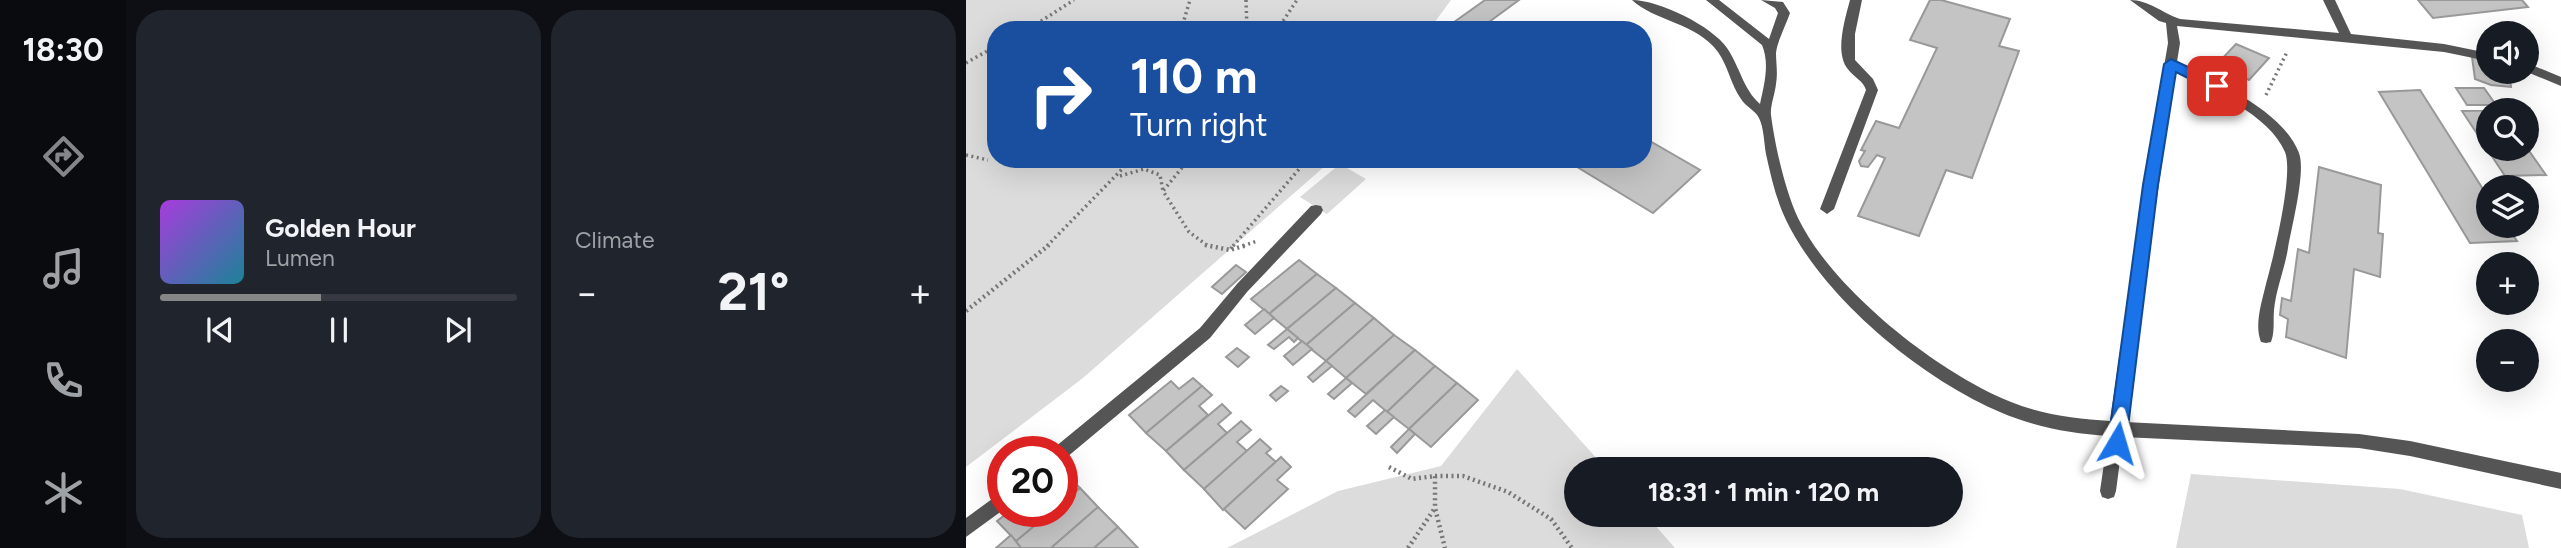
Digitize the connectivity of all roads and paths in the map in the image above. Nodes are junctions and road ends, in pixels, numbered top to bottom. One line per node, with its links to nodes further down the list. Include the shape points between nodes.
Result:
1 (1074, 0): 12 (path)
2 (1189, 0): 13 (path)
3 (1246, 0): 14 (path)
4 (1297, 0): 15 (path)
5 (1638, 0): 26 (lane, via 1715,40 1730,60 1743,96)
6 (1712, 0): 18 (lane)
7 (1768, 0): 18 (lane, via 1784,13)
8 (1856, 0): 34 (lane, via 1847,55 1872,90)
9 (2136, 0): 11 (lane)
10 (2329, 0): 17 (lane)
11 (2171, 20): 16 (lane); 22 (lane)
12 (1041, 21)
13 (1183, 21)
14 (1247, 21)
15 (1283, 21)
16 (2290, 32): 17 (lane); 25 (path, via 2289,47)
17 (2347, 38): 20 (lane)
18 (1772, 48): 26 (lane, via 1774,64)
19 (987, 52): 21 (path)
20 (2476, 55)
21 (966, 63)
22 (2171, 64): 39 (lane, via 2246,103 2280,133 2293,154 2293,182 2267,308); 40 (lane)
23 (2539, 72): 24 (lane)
24 (2561, 82)
25 (2267, 92)
26 (1764, 113): 40 (lane, via 1784,201 1796,227 1836,283 1863,311 1968,390 2009,409 2061,423)
27 (966, 155): 28 (path)
28 (987, 160)
29 (1125, 168): 32 (path)
30 (1182, 168): 33 (path)
31 (1300, 168): 37 (path)
32 (1118, 177): 33 (path, via 1144,169 1160,175); 38 (path, via 1057,238)
33 (1163, 191): 37 (path, via 1178,220 1202,244)
34 (1827, 209)
35 (1316, 210): 36 (lane)
36 (1288, 240): 37 (path, via 1268,237); 41 (lane, via 1205,333)
37 (1230, 250)
38 (966, 311)
39 (2266, 337)
40 (2118, 430): 44 (lane, via 2359,441); 45 (lane)
41 (1078, 438)
42 (1389, 467): 43 (path, via 1412,478)
43 (1435, 476): 46 (path); 51 (path, via 1463,476 1508,492 1551,519)
44 (2561, 481)
45 (2108, 491)
46 (1435, 508): 49 (path); 50 (path)
47 (987, 512): 48 (lane)
48 (966, 529)
49 (1408, 548)
50 (1445, 548)
51 (1572, 548)

